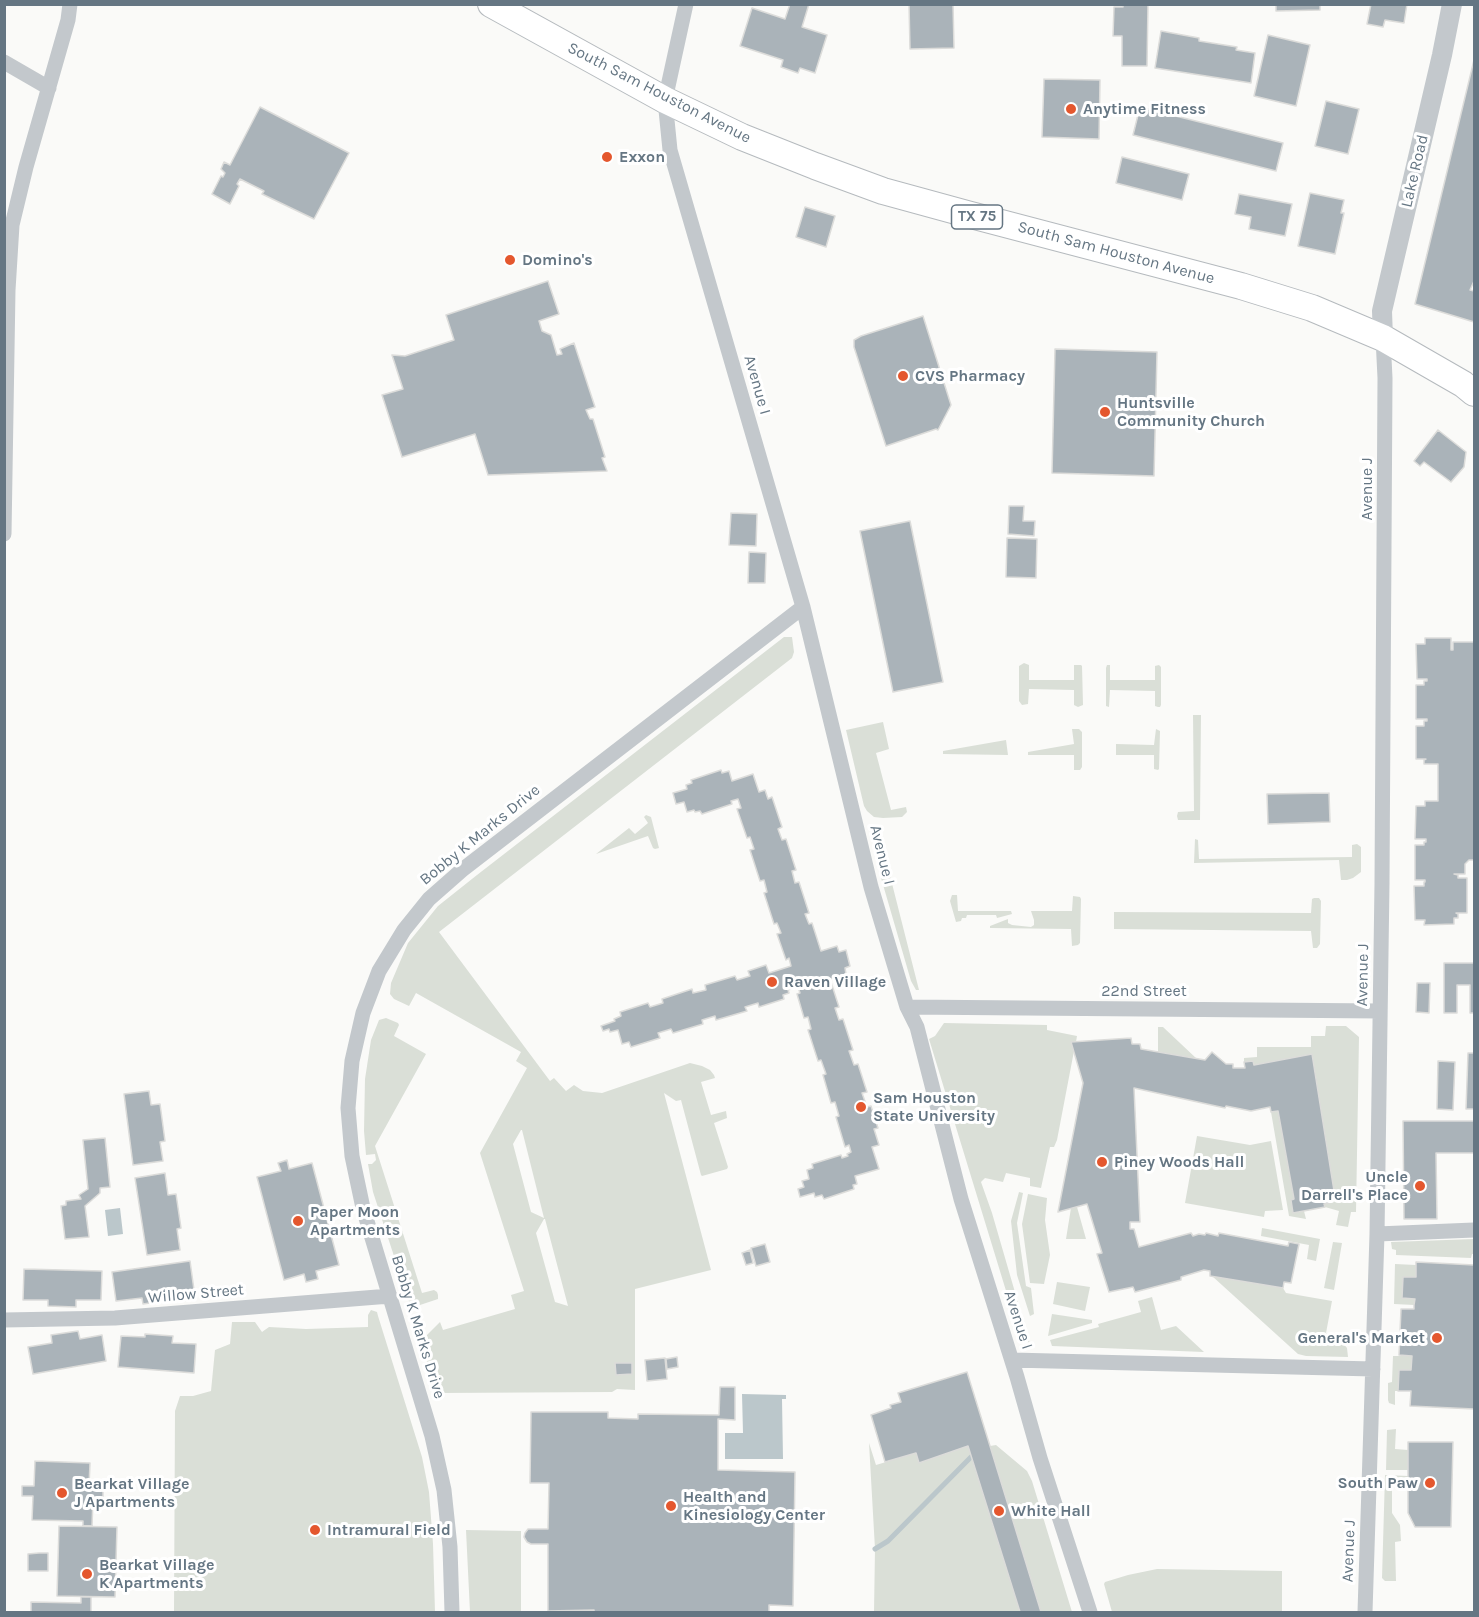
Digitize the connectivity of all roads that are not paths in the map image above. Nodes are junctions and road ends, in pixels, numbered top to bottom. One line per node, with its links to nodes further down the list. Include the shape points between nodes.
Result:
1 (70, 4): 6 (street)
2 (491, 4): 7 (main road, South Sam Houston Avenue / TX 75)
3 (686, 4): 7 (street, Avenue I)
4 (1452, 4): 8 (street, Lake Road, via 1382,311)
5 (4, 62): 6 (street)
6 (49, 88): 10 (street, via 12,225)
7 (665, 100): 8 (main road, South Sam Houston Avenue / TX 75, via 742,137 883,191 1241,286 1312,308); 11 (street, Avenue I, via 670,150)
8 (1383, 338): 9 (main road, South Sam Houston Avenue / TX 75); 13 (street, Avenue J)
9 (1474, 393)
10 (4, 534)
11 (803, 608): 12 (street, Avenue I, via 871,886); 16 (street, Bobby K Marks Drive, via 462,870 429,898 404,930 380,971 363,1013 352,1061 348,1108 352,1156 363,1208)
12 (907, 1007): 13 (street, 22nd Street); 18 (street, Avenue I, via 917,1027 961,1199)
13 (1380, 1011): 15 (street, Avenue J)
14 (1474, 1230): 15 (street)
15 (1377, 1234): 19 (street, Avenue J)
16 (390, 1296): 17 (street, Willow Street, via 115,1318); 20 (street, Bobby K Marks Drive, via 444,1490)
17 (4, 1320)
18 (1012, 1360): 19 (street); 21 (street, Avenue I)
19 (1372, 1369): 22 (street, Avenue J)
20 (452, 1612)
21 (1090, 1612)
22 (1365, 1612)

